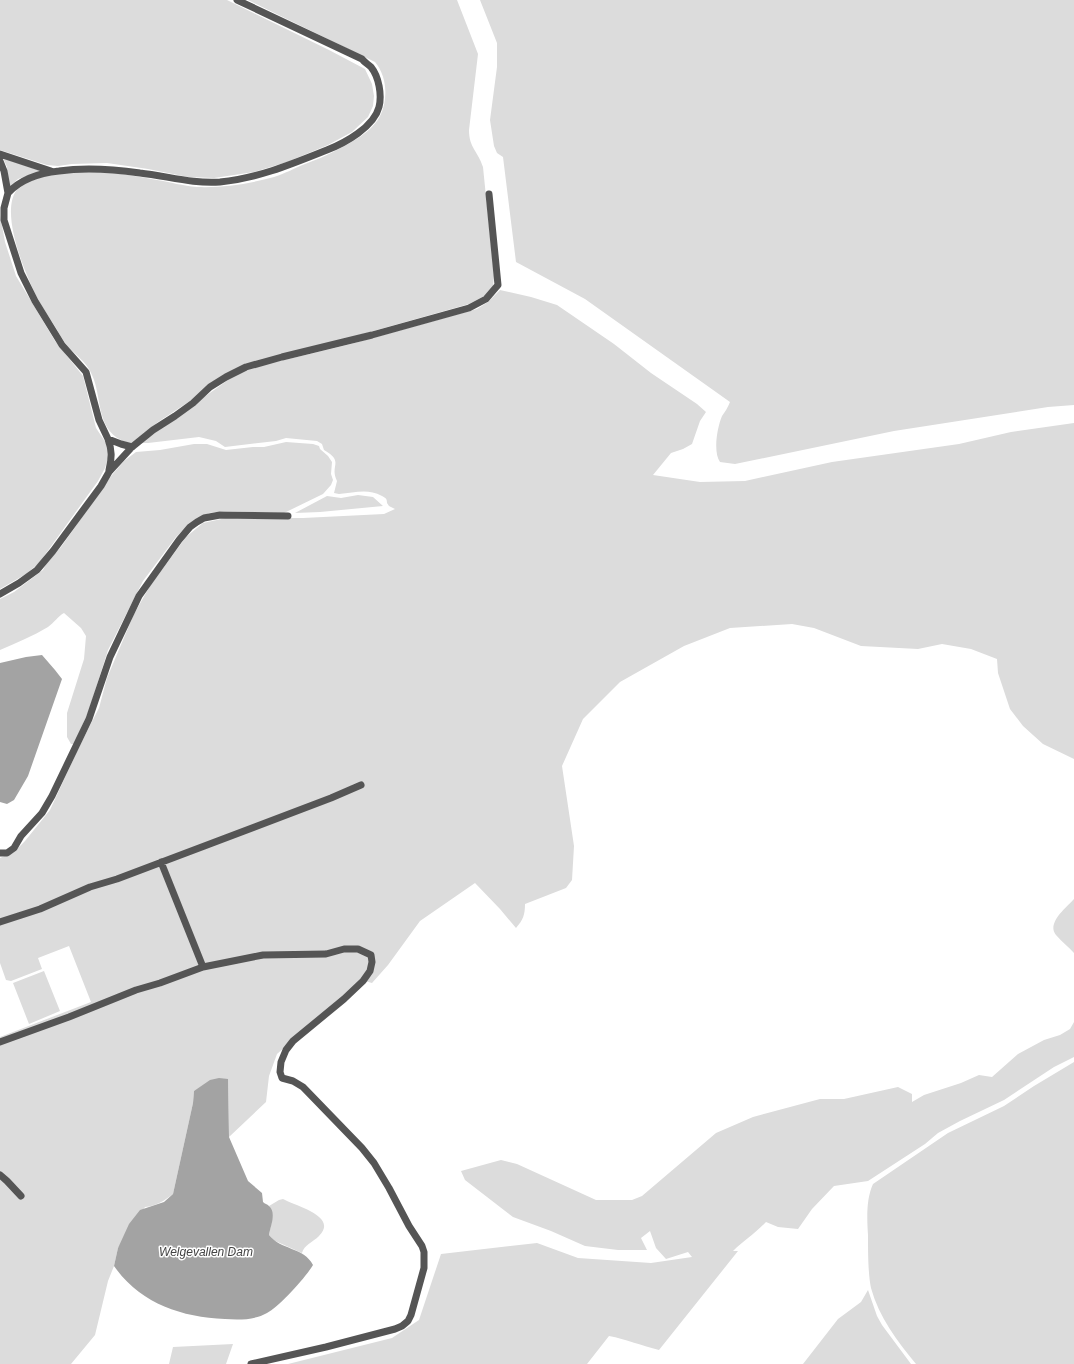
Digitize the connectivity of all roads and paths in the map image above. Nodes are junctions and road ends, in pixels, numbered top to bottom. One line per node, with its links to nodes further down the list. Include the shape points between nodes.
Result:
1 (237, 0): 4 (street, via 362,59 371,68 378,82 380,102 374,118 362,130 337,146 276,171 247,178 220,182 192,182 103,168)
2 (0, 154): 4 (street)
3 (0, 160): 5 (street)
4 (53, 171): 5 (street, via 22,181)
5 (8, 194): 7 (street, via 4,220 21,273 62,345 86,372 99,420)
6 (489, 194): 8 (street, via 498,285 486,299 470,308 246,367 210,387 193,403)
7 (108, 439): 8 (street); 9 (street, via 112,450)
8 (132, 447): 9 (street)
9 (109, 472): 11 (street, via 37,570)
10 (288, 516): 13 (street, via 220,515 204,518 186,532 139,596 110,657 89,718 52,796 14,848 7,853)
11 (0, 594)
12 (361, 785): 14 (street)
13 (0, 853)
14 (161, 862): 15 (street); 16 (street)
15 (0, 922)
16 (203, 967): 17 (street); 20 (street, via 262,955 326,954 344,949 358,949 371,955 370,971 363,981 293,1041 280,1062 280,1072 282,1078 293,1080 303,1087 370,1156 424,1252 424,1268 414,1306 408,1321 402,1326)
17 (0, 1042)
18 (0, 1175): 19 (street)
19 (21, 1196)
20 (251, 1364)

